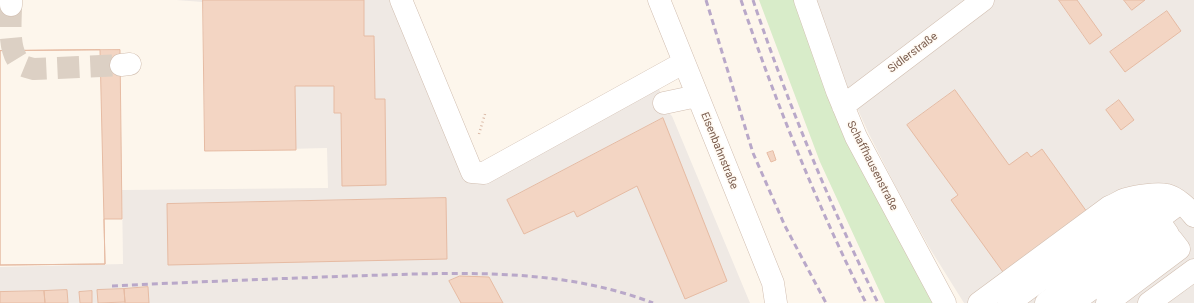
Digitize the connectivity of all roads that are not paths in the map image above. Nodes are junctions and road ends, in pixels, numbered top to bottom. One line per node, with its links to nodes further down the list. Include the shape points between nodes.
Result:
1 (401, 0): 5 (street, via 472,172 484,173)
2 (659, 0): 5 (street, Eisenbahnstraße)
3 (805, 0): 8 (street, Schaffhausenstraße)
4 (983, 0): 8 (street, Sidlerstraße)
5 (683, 63): 6 (street, Eisenbahnstraße)
6 (697, 96): 7 (street); 11 (street, Eisenbahnstraße, via 772,283)
7 (664, 103)
8 (843, 106): 12 (street, Schaffhausenstraße, via 862,151)
9 (1165, 215): 13 (street, via 1126,199 1109,208); 14 (street); 15 (street); 16 (street); 17 (street); 18 (street); 19 (street); 20 (street, via 1186,260)
10 (1194, 270): 21 (street)
11 (776, 303)
12 (945, 303)
13 (978, 303)
14 (1009, 303)
15 (1028, 303)
16 (1046, 303)
17 (1072, 303)
18 (1088, 303)
19 (1107, 303)
20 (1127, 303)
21 (1149, 303)

